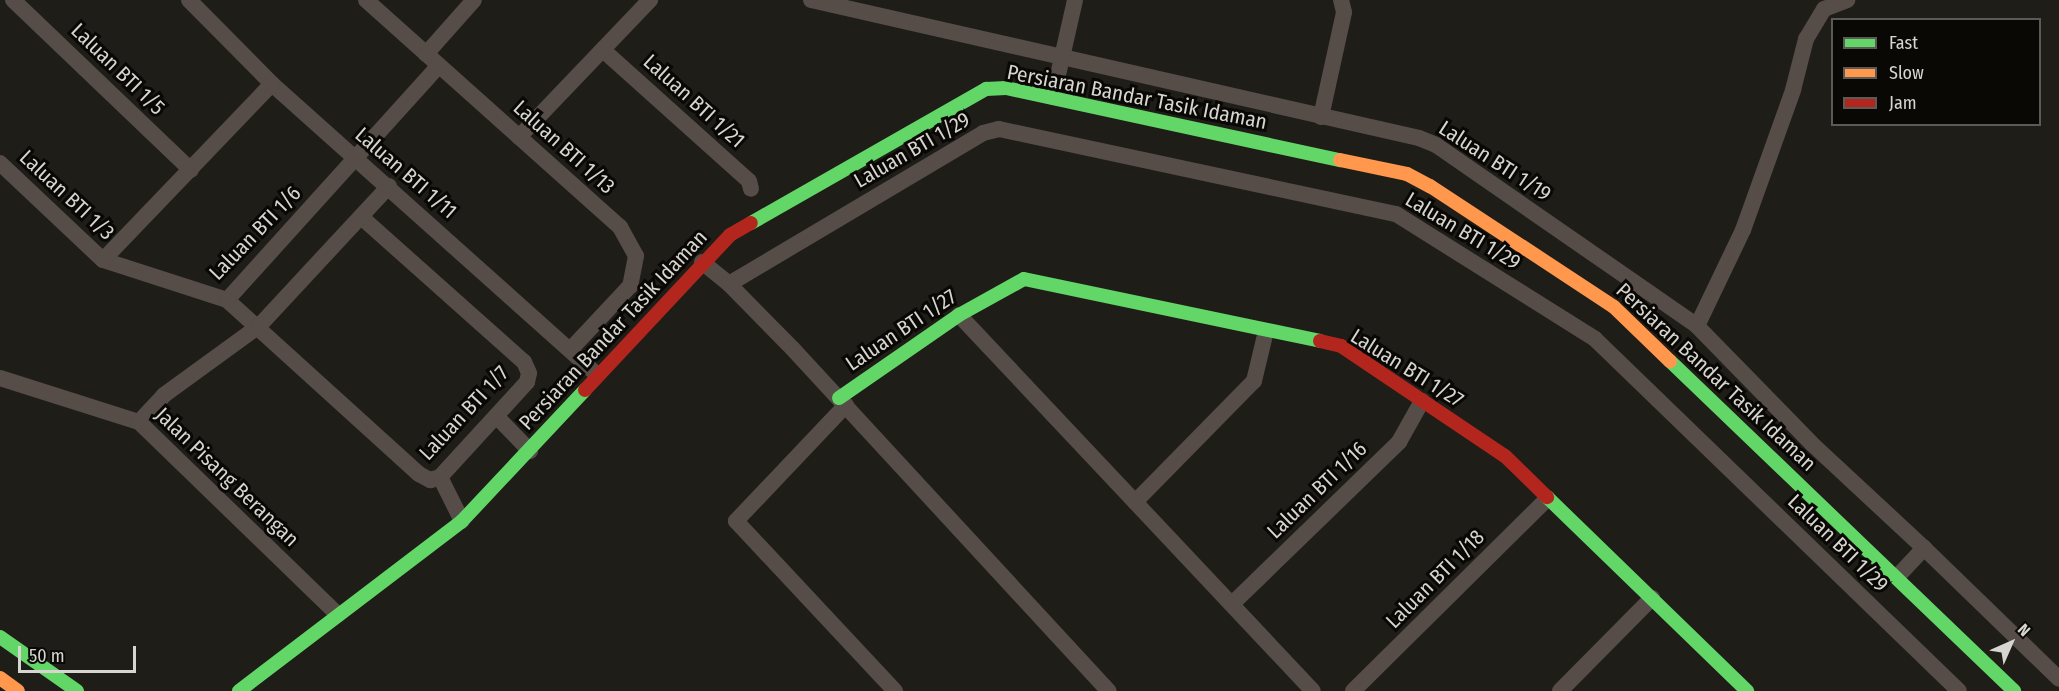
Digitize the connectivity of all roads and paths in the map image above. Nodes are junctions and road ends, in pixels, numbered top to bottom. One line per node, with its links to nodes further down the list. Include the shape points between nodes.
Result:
1 (14, 0): 20 (street, Laluan BTI 1/5)
2 (189, 0): 14 (street, Laluan BTI 1/11)
3 (366, 0): 11 (street, Laluan BTI 1/13)
4 (474, 0): 11 (street)
5 (650, 0): 10 (street)
6 (811, 0): 12 (street, Laluan BTI 1/19)
7 (1075, 0): 12 (street)
8 (1341, 0): 16 (street, via 1344,12)
9 (1847, 0): 30 (street, via 1824,9 1806,39 1793,90 1743,230)
10 (603, 50): 17 (street); 22 (street, Laluan BTI 1/21, via 749,181)
11 (426, 54): 13 (street, Laluan BTI 1/13)
12 (1063, 58): 15 (street); 16 (street, Laluan BTI 1/19)
13 (439, 65): 17 (street, Laluan BTI 1/13); 18 (street, Laluan BTI 1/6)
14 (272, 84): 18 (street, Laluan BTI 1/11); 20 (street)
15 (1053, 97): 25 (street, Persiaran Bandar Tasik Idaman, via 1006,88 986,89 730,235); 45 (street, Persiaran Bandar Tasik Idaman, via 1407,174 1430,186 1614,308)
16 (1322, 117): 30 (street, Laluan BTI 1/19, via 1436,145)
17 (519, 137): 32 (street, Laluan BTI 1/13, via 620,227 636,256 630,286)
18 (355, 158): 21 (street, Laluan BTI 1/11); 27 (street, Laluan BTI 1/6)
19 (0, 163): 24 (street, Laluan BTI 1/3)
20 (191, 170): 24 (street)
21 (388, 186): 23 (street); 32 (street, Laluan BTI 1/11)
22 (751, 189)
23 (361, 217): 29 (street); 37 (street, Laluan BTI 1/7, via 524,362 527,382)
24 (103, 260): 27 (street, Laluan BTI 1/6)
25 (702, 262): 26 (street); 33 (street, Persiaran Bandar Tasik Idaman)
26 (729, 284): 35 (street); 61 (street, Laluan BTI 1/29, via 983,133 999,129 1396,214 1595,339)
27 (227, 300): 29 (street, Laluan BTI 1/7)
28 (959, 315): 31 (street, Laluan BTI 1/27, via 1024,279); 35 (street, Laluan BTI 1/27); 42 (street)
29 (259, 326): 38 (street, via 164,395); 40 (street, Laluan BTI 1/7, via 419,474 430,480)
30 (1697, 326): 44 (street, Laluan BTI 1/19, via 1811,444)
31 (1266, 332): 36 (street, Laluan BTI 1/27, via 1341,346); 42 (street, via 1254,381)
32 (571, 349): 33 (street, Laluan BTI 1/11)
33 (597, 375): 39 (street, Persiaran Bandar Tasik Idaman)
34 (0, 378): 38 (street, Jalan Pisang Berangan)
35 (842, 401): 55 (street, via 736,521); 56 (street)
36 (1422, 401): 41 (street, Laluan BTI 1/27, via 1505,456); 47 (street, Laluan BTI 1/16, via 1399,442)
37 (496, 416): 39 (street); 40 (street, Laluan BTI 1/7)
38 (139, 422): 48 (street, Jalan Pisang Berangan)
39 (530, 451): 43 (street, Persiaran Bandar Tasik Idaman)
40 (440, 477): 43 (street)
41 (1548, 498): 46 (street, Laluan BTI 1/27); 58 (street, Laluan BTI 1/18)
42 (1135, 502): 47 (street)
43 (462, 520): 48 (street, Persiaran Bandar Tasik Idaman)
44 (1924, 548): 45 (street); 51 (street, Laluan BTI 1/19)
45 (1897, 577): 62 (street, Persiaran Bandar Tasik Idaman)
46 (1652, 598): 59 (street); 60 (street, Laluan BTI 1/27)
47 (1232, 604): 57 (street)
48 (338, 615): 54 (street, Persiaran Bandar Tasik Idaman)
49 (0, 637): 53 (street)
50 (0, 678): 52 (street)
51 (2059, 679)
52 (18, 691)
53 (78, 691)
54 (239, 691)
55 (895, 691)
56 (1109, 691)
57 (1313, 691)
58 (1353, 691)
59 (1560, 691)
60 (1747, 691)
61 (1959, 691)
62 (2014, 691)

